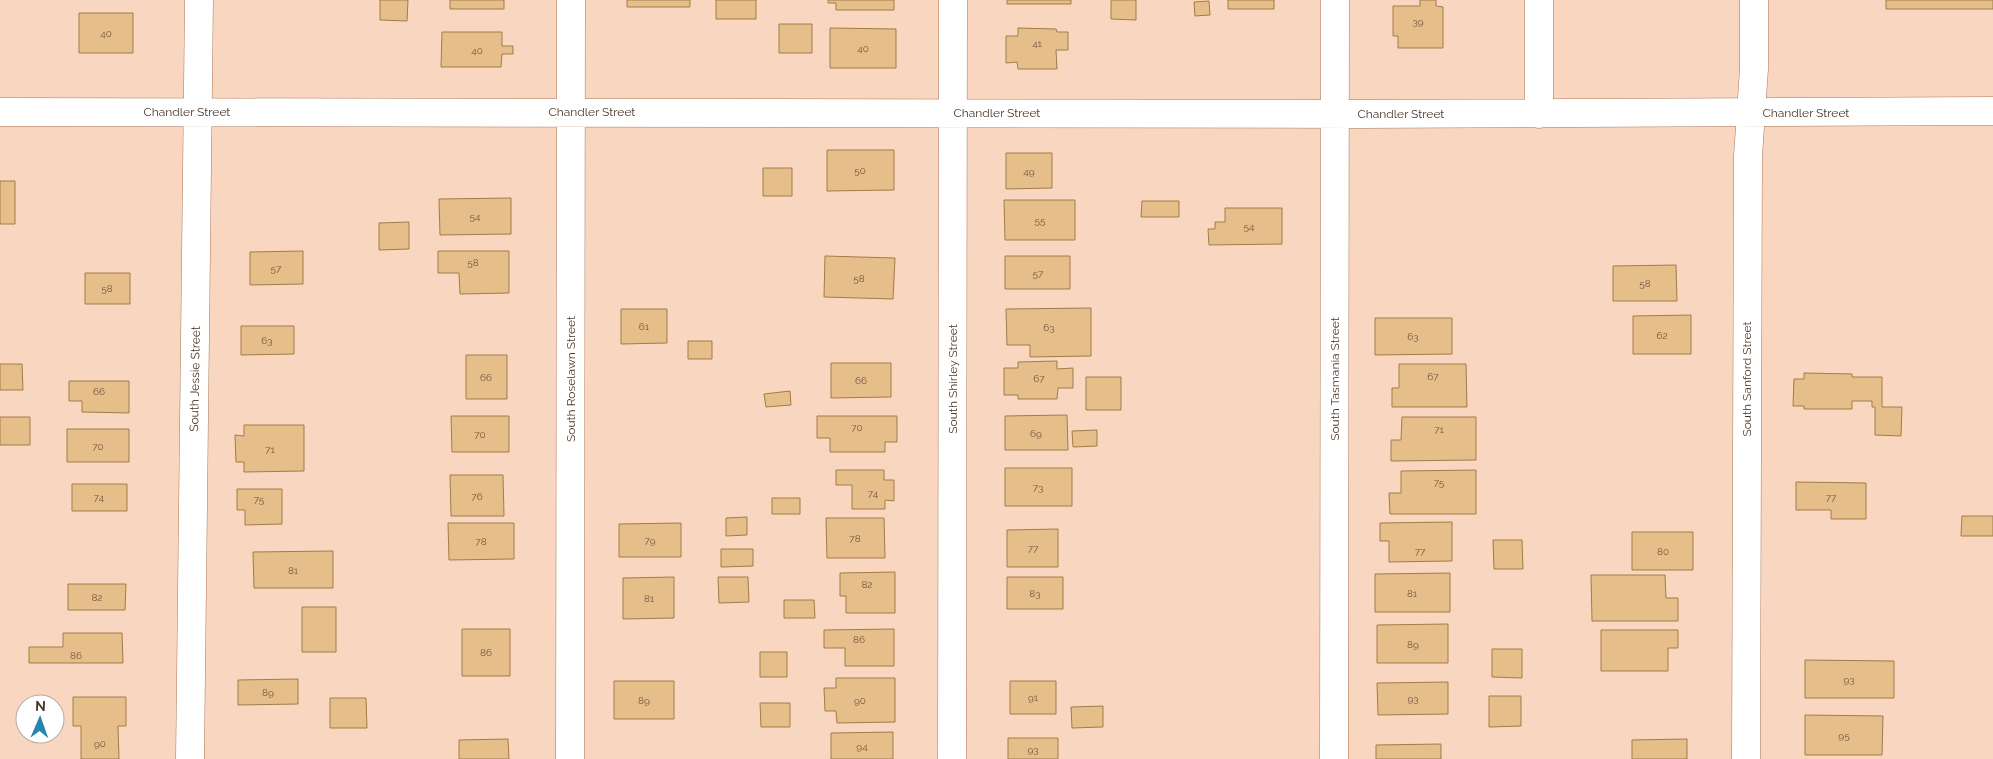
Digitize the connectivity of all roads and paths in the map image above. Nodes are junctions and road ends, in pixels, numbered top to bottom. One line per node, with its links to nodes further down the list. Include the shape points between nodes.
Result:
1 (200, 0): 9 (street, South Jessie Street)
2 (571, 0): 10 (street, South Roselawn Street)
3 (953, 0): 11 (street, South Shirley Street)
4 (1335, 0): 13 (street, South Tasmania Street)
5 (1539, 0): 14 (street)
6 (1754, 0): 12 (street, South Sanford Street)
7 (1993, 111): 12 (street, Chandler Street)
8 (0, 112): 9 (street, Chandler Street)
9 (198, 112): 10 (street, Chandler Street); 15 (street, South Jessie Street)
10 (571, 112): 11 (street, Chandler Street); 16 (street, South Roselawn Street)
11 (953, 112): 13 (street, Chandler Street); 17 (street, South Shirley Street)
12 (1751, 113): 14 (street, Chandler Street); 19 (street, South Sanford Street, via 1748,156)
13 (1335, 114): 14 (street, Chandler Street); 18 (street, South Tasmania Street)
14 (1539, 114)
15 (190, 759)
16 (570, 759)
17 (952, 759)
18 (1334, 759)
19 (1746, 759)

